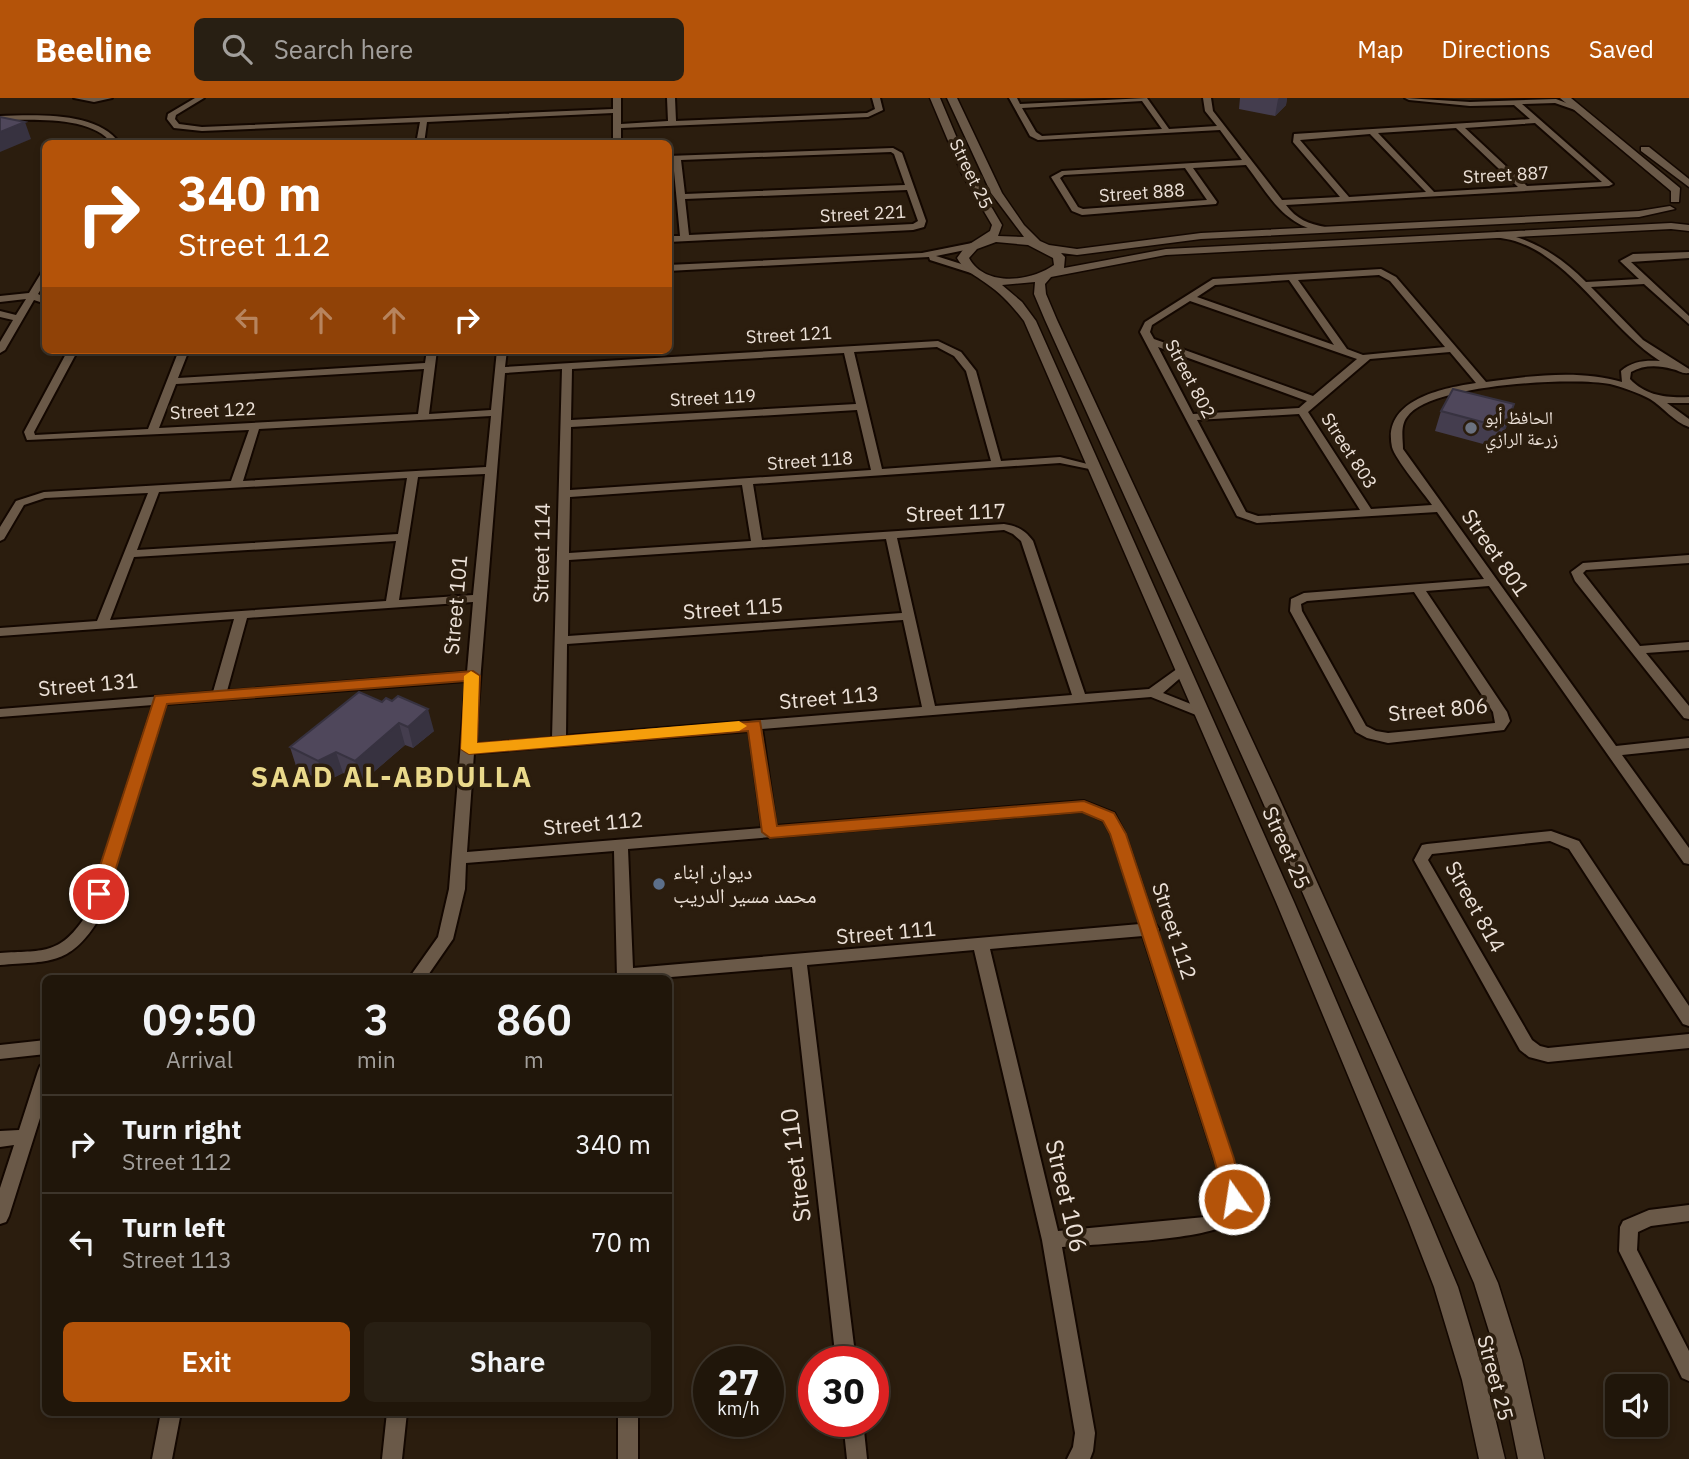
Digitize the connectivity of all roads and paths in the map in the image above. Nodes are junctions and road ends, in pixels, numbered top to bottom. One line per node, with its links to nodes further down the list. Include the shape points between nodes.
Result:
1 (78, 98): 2 (street)
2 (108, 98)
3 (200, 98): 20 (street, via 172,114 177,126 202,129)
4 (617, 98): 18 (street)
5 (671, 98): 22 (street)
6 (876, 98): 22 (street, via 879,110 868,115)
7 (935, 98): 23 (street, Street 25)
8 (952, 98): 35 (street, Street 25)
9 (1207, 98): 26 (street, via 1209,111)
10 (1409, 98): 16 (street)
11 (1564, 98): 17 (street)
12 (1582, 98): 29 (street)
13 (1144, 99): 15 (street); 28 (street)
14 (1547, 100): 16 (street); 17 (street)
15 (1016, 102): 28 (street, via 1033,134 1041,138)
16 (1515, 103): 21 (street, Street 887)
17 (1578, 109): 46 (street, via 1676,190)
18 (617, 111): 20 (street); 25 (street)
19 (0, 118): 30 (street, via 85,124 110,132)
20 (424, 119): 31 (street)
21 (1538, 121): 24 (street); 40 (street, Street 887, via 1609,184)
22 (672, 124): 25 (street)
23 (947, 125): 35 (street, via 959,125 972,156); 56 (street, Street 25, via 967,174 997,225 995,233)
24 (1457, 125): 27 (street); 40 (street)
25 (617, 126): 32 (street)
26 (1222, 128): 28 (street); 36 (street)
27 (1371, 130): 41 (street); 44 (street, via 1297,136)
28 (1167, 131)
29 (1625, 133)
30 (115, 140)
31 (421, 140)
32 (617, 140)
33 (1635, 141): 38 (street)
34 (673, 158): 39 (street, Street 221, via 888,149 898,153); 43 (street)
35 (980, 160): 55 (street, Street 25, via 1014,219)
36 (1248, 162): 37 (street, Street 888); 45 (street)
37 (1188, 166): 37 (street, Street 888, via 1062,173 1055,177 1079,212 1213,202)
38 (1689, 184)
39 (910, 187): 43 (street); 53 (street, Street 221, via 922,221 918,226)
40 (1527, 190): 41 (street, Street 887)
41 (1433, 195): 44 (street, Street 887)
42 (1689, 196): 46 (street)
43 (681, 197): 53 (street)
44 (1347, 200): 45 (street, Street 887)
45 (1280, 203): 47 (street)
46 (1672, 204): 48 (street, via 1678,219); 49 (street, via 1639,214)
47 (1289, 215): 49 (street); 51 (street, via 1287,229)
48 (1689, 227): 50 (street)
49 (1322, 229): 51 (street)
50 (1558, 232): 52 (street); 58 (street, via 1539,240)
51 (1273, 233): 57 (street, via 1201,236 1093,251)
52 (1489, 235): 58 (street, via 1518,238); 63 (street, via 1166,253)
53 (685, 238): 54 (street, Street 221)
54 (672, 239)
55 (1035, 242): 56 (street, via 996,239); 57 (street)
56 (976, 244): 59 (street); 62 (street, via 963,258)
57 (1050, 248): 63 (street, Street 25, via 1059,257 1059,266)
58 (1545, 251): 68 (street)
59 (922, 256): 61 (street); 62 (street)
60 (1689, 256): 67 (street, via 1626,259)
61 (672, 268)
62 (971, 270): 66 (street)
63 (1049, 276): 66 (street, via 1018,282); 158 (street, Street 25, via 1039,284 1051,320)
64 (1292, 276): 70 (street, Street 802, via 1220,280); 83 (street, Street 802, via 1386,274); 85 (street)
65 (42, 279): 69 (street)
66 (989, 279): 112 (street, Street 25, via 1030,321)
67 (1646, 281): 68 (street); 75 (street)
68 (1581, 285): 81 (street)
69 (32, 295): 71 (street); 72 (street); 76 (street)
70 (1189, 297): 80 (street, Street 802, via 1148,324 1145,332); 85 (street)
71 (0, 299)
72 (42, 300)
73 (42, 302): 76 (street)
74 (1689, 304): 75 (street)
75 (1672, 305): 79 (street)
76 (25, 308): 78 (street)
77 (0, 314): 78 (street)
78 (18, 319): 84 (street)
79 (1689, 321)
80 (1150, 341): 101 (street); 107 (street, Street 802)
81 (1641, 343): 93 (street, via 1644,357); 95 (street)
82 (848, 349): 92 (street, Street 121); 103 (street); 114 (street, Street 121, via 938,344 954,349 971,371)
83 (1453, 349): 90 (street); 98 (street, Street 802)
84 (0, 350)
85 (1343, 350): 90 (street)
86 (71, 354): 111 (street, Street 122, via 29,432 32,438)
87 (182, 354): 97 (street)
88 (431, 354): 91 (street)
89 (502, 354): 94 (street, Street 101)
90 (1363, 358): 101 (street, Street 803)
91 (429, 366): 97 (street); 106 (street)
92 (567, 366): 94 (street, Street 121); 109 (street, Street 114)
93 (1632, 367): 95 (street, Street 801, via 1658,364); 96 (street, Street 801); 99 (street, via 1625,379)
94 (501, 370): 105 (street, Street 101)
95 (1687, 372)
96 (1579, 380): 98 (street, Street 801); 99 (street, Street 801, via 1608,381)
97 (172, 381): 111 (street)
98 (1483, 385): 123 (street, Street 801, via 1423,399 1405,411 1396,428 1398,449)
99 (1639, 391): 100 (street, Street 801)
100 (1653, 397): 102 (street); 108 (street)
101 (1313, 400): 104 (street, Street 803)
102 (1689, 402): 108 (street)
103 (862, 407): 109 (street, Street 119); 118 (street)
104 (1302, 411): 107 (street); 124 (street, Street 803)
105 (497, 412): 106 (street, Street 122); 116 (street, Street 101)
106 (423, 416): 110 (street, Street 122)
107 (1190, 417): 124 (street, Street 802, via 1241,514 1248,518)
108 (1689, 422)
109 (565, 424): 122 (street, Street 114)
110 (255, 426): 111 (street, Street 122); 120 (street)
111 (152, 432)
112 (1084, 443): 113 (street); 115 (street, Street 25)
113 (1060, 460): 114 (street, Street 118); 115 (street, Street 118)
114 (997, 465): 118 (street, Street 118)
115 (1095, 469): 143 (street, Street 25)
116 (491, 470): 117 (street); 134 (street, Street 101)
117 (414, 474): 120 (street); 127 (street)
118 (878, 474): 119 (street, Street 118)
119 (747, 483): 122 (street, Street 118); 128 (street)
120 (236, 484): 121 (street)
121 (155, 489): 126 (street, via 33,498 15,508); 129 (street)
122 (563, 494): 130 (street, Street 114)
123 (1440, 508): 124 (street, Street 802); 132 (street, Street 801)
124 (1368, 513)
125 (891, 535): 128 (street, Street 117); 137 (street); 147 (street, Street 117, via 1004,527 1020,533 1027,541)
126 (0, 537)
127 (403, 537): 129 (street); 135 (street)
128 (757, 544): 130 (street, Street 117)
129 (130, 554): 138 (street)
130 (562, 557): 140 (street, Street 114)
131 (1689, 559): 142 (street, via 1579,568 1579,578)
132 (1491, 582): 133 (street, Street 806); 157 (street, Street 801)
133 (1418, 588): 133 (street, Street 806, via 1304,597 1294,605 1361,729 1388,738 1499,727 1503,721 1500,712)
134 (479, 598): 135 (street); 144 (street, Street 101)
135 (392, 604): 136 (street)
136 (241, 616): 138 (street); 146 (street)
137 (910, 616): 140 (street, Street 115); 149 (street)
138 (102, 625): 139 (street)
139 (0, 632)
140 (560, 641): 154 (street, Street 114)
141 (1689, 646): 142 (street)
142 (1638, 650): 151 (street)
143 (1181, 670): 145 (street); 150 (street, Street 25)
144 (473, 676): 146 (street, Street 131); 156 (street, Street 101)
145 (1152, 693): 147 (street, Street 113); 150 (street, Street 113)
146 (219, 695): 148 (street, Street 131)
147 (1080, 699): 149 (street, Street 113)
148 (161, 700): 152 (street, Street 131); 166 (street, via 92,918 80,938 62,953)
149 (929, 710): 153 (street, Street 113)
150 (1201, 713): 159 (street, Street 25)
151 (1689, 715)
152 (2, 717)
153 (755, 725): 154 (street, Street 113); 160 (street)
154 (559, 741): 156 (street, Street 113)
155 (1689, 743): 157 (street)
156 (469, 749): 162 (street, Street 101)
157 (1611, 751): 163 (street, Street 801)
158 (1274, 807): 159 (street, via 1258,812); 193 (street, Street 25, via 1486,1283 1510,1360)
159 (1243, 808): 192 (street, Street 25, via 1446,1287)
160 (770, 832): 161 (street, Street 112); 164 (street, Street 112, via 1084,806 1109,817)
161 (621, 844): 162 (street, Street 112); 169 (street)
162 (461, 858): 168 (street, Street 101, via 445,939)
163 (1689, 859)
164 (1151, 929): 165 (street, Street 111); 180 (street, Street 112, via 1234,1199 1220,1221 1205,1225)
165 (981, 945): 167 (street, Street 111); 180 (street, Street 106)
166 (0, 959)
167 (799, 961): 170 (street, Street 111); 181 (street, Street 110)
168 (419, 975)
169 (625, 975)
170 (637, 975)
171 (1689, 1018): 172 (street, Street 814, via 1574,845 1550,835 1427,849 1423,854 1422,860 1526,1045 1535,1052 1548,1055)
172 (1689, 1041)
173 (42, 1047): 174 (street)
174 (0, 1052)
175 (42, 1084): 176 (street)
176 (25, 1137): 177 (street); 179 (street)
177 (0, 1139)
178 (1689, 1213): 182 (street, via 1650,1218 1629,1227 1628,1251)
179 (0, 1216)
180 (1051, 1240): 191 (street, Street 106, via 1085,1433)
181 (844, 1346)
182 (1689, 1371)
183 (170, 1416): 187 (street)
184 (397, 1416): 188 (street)
185 (628, 1416): 189 (street)
186 (855, 1437): 190 (street)
187 (162, 1459)
188 (392, 1459)
189 (628, 1459)
190 (857, 1459)
191 (1077, 1459)
192 (1492, 1459)
193 (1531, 1459)

